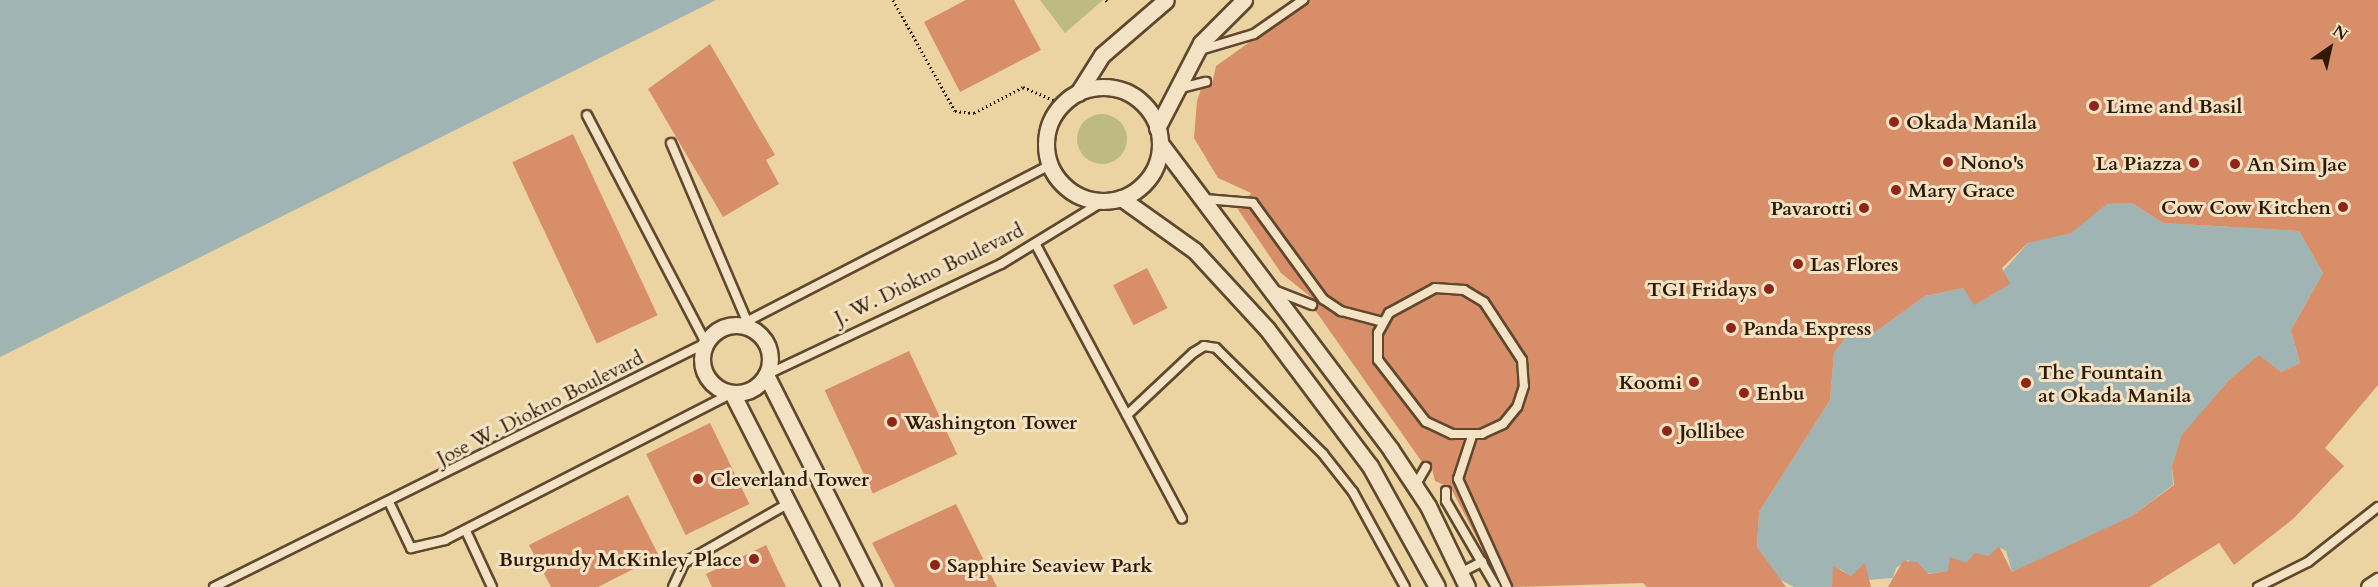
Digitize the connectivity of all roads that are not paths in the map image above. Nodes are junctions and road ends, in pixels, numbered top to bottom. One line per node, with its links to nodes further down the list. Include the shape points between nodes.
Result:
1 (1166, 0): 7 (street, via 1102,55)
2 (1244, 0): 4 (street)
3 (1303, 0): 4 (lane, via 1254,34)
4 (1196, 51): 6 (street)
5 (1206, 82): 6 (lane)
6 (1175, 89): 9 (street)
7 (1078, 93): 9 (street, via 1120,90 1147,109); 11 (street, via 1063,104 1047,133)
8 (587, 115): 20 (lane)
9 (1158, 135): 12 (street, via 1154,171); 13 (street)
10 (671, 143): 19 (lane)
11 (1050, 165): 14 (street, via 1072,191); 19 (lane, J. W. Diokno Boulevard)
12 (1121, 198): 14 (street); 42 (street, via 1195,250 1267,329 1370,466)
13 (1205, 199): 16 (street); 18 (lane, via 1253,203 1323,299 1341,311)
14 (1104, 201): 15 (lane, J. W. Diokno Boulevard)
15 (1036, 245): 21 (lane, J. W. Diokno Boulevard); 23 (lane)
16 (1268, 288): 17 (lane); 26 (street)
17 (1312, 305)
18 (1383, 322): 24 (lane, via 1378,360 1393,387 1438,430); 24 (lane, via 1404,302 1435,288 1464,290 1492,312 1522,360 1524,386 1517,407 1503,424)
19 (743, 323): 20 (street, via 720,328); 21 (street, via 767,343)
20 (706, 343): 22 (street, via 706,374); 29 (lane, Jose W. Diokno Boulevard)
21 (766, 375): 22 (street, via 748,391); 40 (street)
22 (732, 393): 28 (street); 32 (lane)
23 (1126, 415): 31 (lane); 41 (lane, via 1192,353 1204,346 1215,348 1323,454 1353,492)
24 (1472, 436): 44 (lane, via 1458,479)
25 (1426, 467): 26 (lane)
26 (1414, 486): 34 (street)
27 (1446, 490): 33 (lane, via 1446,501)
28 (789, 503): 38 (lane, via 684,563); 39 (street)
29 (390, 504): 32 (lane, via 411,548); 36 (lane, Jose W. Diokno Boulevard)
30 (2378, 507): 45 (lane, via 2308,562)
31 (1182, 518)
32 (466, 531): 37 (lane)
33 (1482, 562): 34 (lane); 43 (lane)
34 (1464, 580)
35 (2378, 581): 46 (street)
36 (214, 587)
37 (492, 587)
38 (673, 587)
39 (831, 587)
40 (873, 587)
41 (1406, 587)
42 (1437, 587)
43 (1496, 587)
44 (1508, 587)
45 (2258, 587)
46 (2369, 587)

